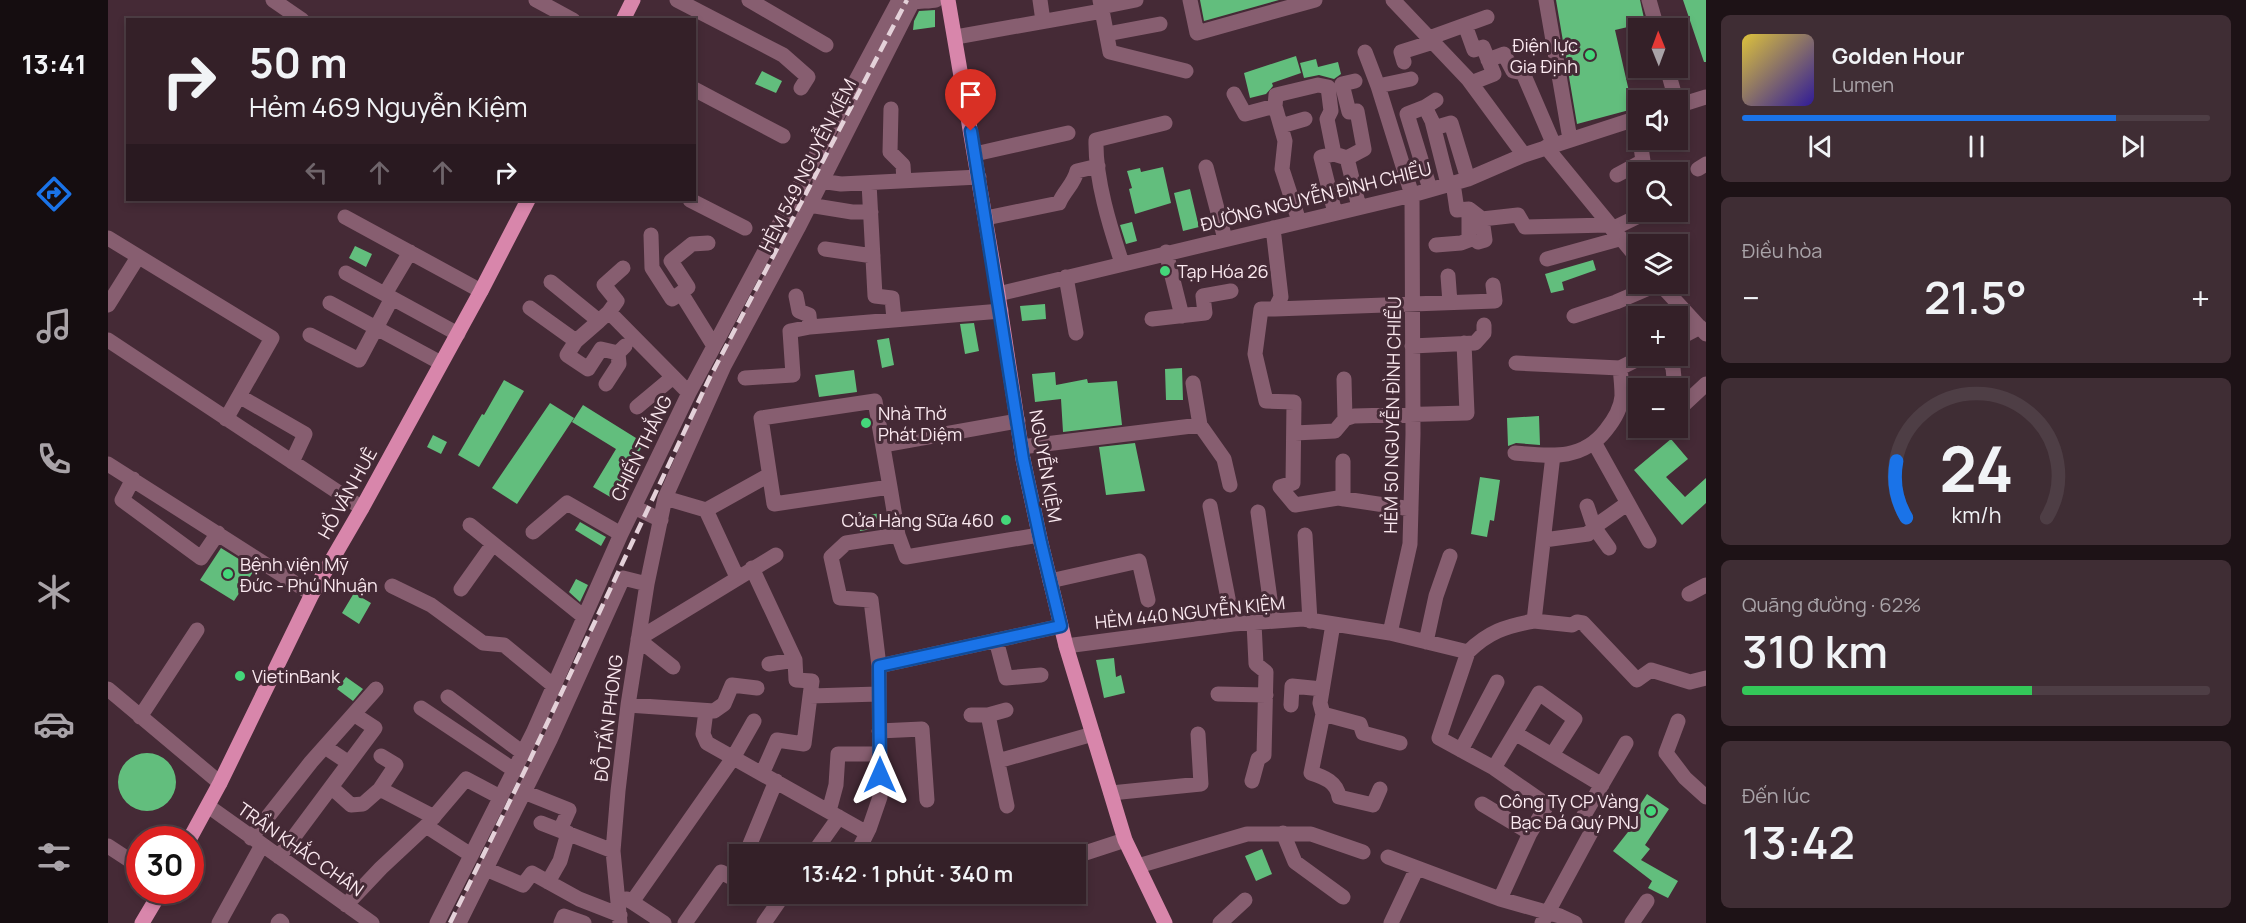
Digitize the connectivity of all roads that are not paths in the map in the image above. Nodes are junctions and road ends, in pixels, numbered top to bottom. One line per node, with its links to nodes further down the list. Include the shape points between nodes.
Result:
1 (273, 0): 18 (street)
2 (536, 0): 19 (street)
3 (633, 0): 20 (main road)
4 (677, 0): 37 (street, via 783,55 808,77)
5 (749, 0): 28 (street)
6 (899, 0): 135 (street, CHIẾN THẮNG)
7 (936, 0): 62 (street, HẺM 549 NGUYỄN KIỆM, via 912,3)
8 (948, 0): 26 (main road, NGUYỄN KIỆM)
9 (1040, 0): 22 (street)
10 (1136, 0): 16 (street)
11 (1190, 0): 12 (street, via 1197,33)
12 (1315, 0)
13 (1393, 0): 27 (street)
14 (1546, 0): 51 (street)
15 (1649, 0): 21 (street)
16 (1101, 6): 22 (street); 25 (street)
17 (1487, 17): 24 (street)
18 (299, 18)
19 (569, 18)
20 (624, 18)
21 (1654, 18)
22 (1043, 21): 26 (street)
23 (1160, 24): 25 (street)
24 (1465, 25): 27 (street); 30 (street, via 1474,50 1483,47)
25 (1107, 34): 32 (street, via 1110,52)
26 (956, 37): 53 (main road, NGUYỄN KIỆM)
27 (1431, 40): 31 (street, via 1401,52); 34 (street)
28 (826, 45)
29 (1365, 52): 36 (street, HẺM 50 NGUYỄN ĐÌNH CHIỂU)
30 (1488, 60): 34 (street, via 1494,74); 52 (street, via 1504,54 1513,71 1523,73)
31 (1404, 62)
32 (1185, 70)
33 (1411, 79): 36 (street)
34 (1471, 83): 54 (street)
35 (1342, 84): 42 (street, via 1276,95); 55 (street, via 1327,119); 55 (street, via 1349,112 1358,111 1364,149)
36 (1378, 86): 67 (street, HẺM 50 NGUYỄN ĐÌNH CHIỂU)
37 (801, 88)
38 (696, 90): 50 (street)
39 (1234, 94): 42 (street, via 1245,114)
40 (1706, 97): 41 (street)
41 (1688, 103)
42 (1275, 106): 47 (street)
43 (891, 109): 63 (street, via 890,152 903,165)
44 (1305, 119): 47 (street)
45 (1165, 123): 56 (street, via 1096,140)
46 (1628, 124): 51 (street, ĐƯỜNG NGUYỄN ĐÌNH CHIỂU)
47 (1281, 126): 78 (street, via 1285,141 1282,168)
48 (1434, 128): 61 (street, via 1451,123); 65 (street); 66 (street, via 1431,104 1407,114)
49 (1068, 133): 53 (street)
50 (783, 136)
51 (1570, 139): 52 (street, ĐƯỜNG NGUYỄN ĐÌNH CHIỂU)
52 (1550, 146): 54 (street, ĐƯỜNG NGUYỄN ĐÌNH CHIỂU); 82 (street)
53 (975, 154): 60 (main road, NGUYỄN KIỆM)
54 (1524, 155): 61 (street, ĐƯỜNG NGUYỄN ĐÌNH CHIỂU)
55 (1340, 156): 71 (street); 74 (street, via 1321,157)
56 (1098, 166): 76 (street, via 1077,171 1059,203); 96 (street)
57 (1206, 167): 85 (street)
58 (1628, 172): 59 (street)
59 (1617, 175)
60 (979, 177): 63 (street); 76 (main road, NGUYỄN KIỆM)
61 (1468, 179): 65 (street, ĐƯỜNG NGUYỄN ĐÌNH CHIỂU)
62 (820, 181): 64 (street); 70 (street, HẺM 549 NGUYỄN KIỆM)
63 (904, 181): 64 (street)
64 (869, 183): 73 (street)
65 (1450, 184): 66 (street, ĐƯỜNG NGUYỄN ĐÌNH CHIỂU); 72 (street, via 1457,210)
66 (1430, 189): 67 (street, ĐƯỜNG NGUYỄN ĐÌNH CHIỂU)
67 (1412, 195): 71 (street, ĐƯỜNG NGUYỄN ĐÌNH CHIỂU); 113 (street, HẺM 50 NGUYỄN ĐÌNH CHIỂU)
68 (527, 201): 103 (main road, HỒ VĂN HUÊ)
69 (692, 201): 80 (street)
70 (809, 204): 73 (street); 141 (street, HẺM 549 NGUYỄN KIỆM)
71 (1359, 207): 74 (street, ĐƯỜNG NGUYỄN ĐÌNH CHIỂU)
72 (1469, 209): 77 (street); 88 (street, via 1469,240)
73 (871, 212): 93 (street)
74 (1335, 213): 78 (street, ĐƯỜNG NGUYỄN ĐÌNH CHIỂU)
75 (345, 217): 91 (street)
76 (986, 218): 106 (main road, NGUYỄN KIỆM)
77 (1482, 219): 82 (street, via 1518,215 1525,227); 86 (street, via 1485,240)
78 (1299, 221): 81 (street, ĐƯỜNG NGUYỄN ĐÌNH CHIỂU)
79 (1629, 222): 82 (street)
80 (745, 228)
81 (1273, 228): 85 (street, ĐƯỜNG NGUYỄN ĐÌNH CHIỂU); 116 (street, via 1281,297)
82 (1613, 231): 89 (street); 95 (street)
83 (651, 235): 105 (street, via 652,268 672,299)
84 (108, 238): 94 (street)
85 (1226, 239): 92 (street, ĐƯỜNG NGUYỄN ĐÌNH CHIỂU)
86 (1478, 242)
87 (708, 243): 105 (street, via 692,244 671,261 688,287)
88 (1436, 245)
89 (1628, 248)
90 (825, 249): 93 (street)
91 (410, 252): 103 (street); 109 (street)
92 (1166, 252): 96 (street, ĐƯỜNG NGUYỄN ĐÌNH CHIỂU); 119 (street)
93 (873, 256): 122 (street, via 875,296 892,297)
94 (138, 257): 114 (street); 150 (street, via 272,338)
95 (1547, 259)
96 (1122, 263): 100 (street, ĐƯỜNG NGUYỄN ĐÌNH CHIỂU)
97 (623, 268): 118 (street, via 604,285 617,301)
98 (346, 273): 109 (street)
99 (1448, 276): 112 (street)
100 (1066, 278): 106 (street, ĐƯỜNG NGUYỄN ĐÌNH CHIỂU); 128 (street)
101 (551, 282): 118 (street)
102 (1493, 285): 112 (street, via 1495,301)
103 (481, 291): 129 (main road, HỒ VĂN HUÊ)
104 (1231, 291): 119 (street, via 1203,296 1205,313)
105 (681, 292): 135 (street)
106 (998, 294): 117 (main road, NGUYỄN KIỆM)
107 (1635, 294): 120 (street)
108 (1670, 294): 123 (street)
109 (388, 296): 126 (street); 129 (street)
110 (796, 296): 125 (street, via 799,311 809,315)
111 (330, 303): 126 (street)
112 (1450, 303): 113 (street)
113 (1413, 304): 116 (street); 136 (street, HẺM 50 NGUYỄN ĐÌNH CHIỂU)
114 (108, 305)
115 (530, 308): 133 (street)
116 (1275, 309): 158 (street, via 1261,309 1255,354 1266,401 1294,402)
117 (1001, 311): 122 (street); 156 (main road, NGUYỄN KIỆM)
118 (604, 316): 131 (street); 133 (street)
119 (1182, 316): 121 (street)
120 (1574, 316)
121 (1152, 319)
122 (894, 320): 125 (street)
123 (1702, 324): 127 (street)
124 (1484, 325): 134 (street, via 1484,333 1475,342)
125 (810, 327): 144 (street, via 790,331 793,375)
126 (376, 328): 130 (street, via 359,360); 138 (street)
127 (1688, 332)
128 (1076, 333)
129 (458, 334): 138 (main road, HỒ VĂN HUÊ)
130 (310, 335)
131 (633, 337): 137 (street); 143 (street)
132 (108, 340): 155 (street)
133 (576, 341): 137 (street, via 567,355 588,369 601,349)
134 (1464, 343): 136 (street); 153 (street, via 1467,413)
135 (714, 346): 149 (street, CHIẾN THẮNG)
136 (1412, 346): 153 (street, HẺM 50 NGUYỄN ĐÌNH CHIỂU)
137 (618, 353): 147 (street, via 619,364)
138 (441, 363): 177 (main road, HỒ VĂN HUÊ)
139 (1516, 363): 142 (street)
140 (1628, 364): 142 (street)
141 (724, 366): 171 (street, ĐỖ TẤN PHONG)
142 (1620, 368): 159 (street, via 1622,398 1615,419)
143 (673, 377): 149 (street); 152 (street)
144 (745, 378)
145 (1344, 379): 154 (street)
146 (1193, 382): 157 (street)
147 (606, 384)
148 (1706, 384): 151 (street)
149 (689, 393): 176 (street, CHIẾN THẮNG)
150 (239, 396): 155 (street); 165 (street, via 305,434)
151 (1688, 401)
152 (637, 407)
153 (1413, 415): 154 (street); 178 (street, HẺM 50 NGUYỄN ĐÌNH CHIỂU)
154 (1345, 418): 158 (street, via 1335,431)
155 (226, 419): 165 (street)
156 (1018, 421): 160 (street); 161 (main road, NGUYỄN KIỆM)
157 (1200, 425): 161 (street); 169 (street, via 1224,459)
158 (1294, 433): 172 (street, via 1293,483 1281,488 1295,505)
159 (1595, 444): 163 (street, via 1569,454); 173 (street)
160 (883, 445): 167 (street, via 875,401 761,418); 170 (street)
161 (1021, 447): 188 (main road, NGUYỄN KIỆM)
162 (1515, 453): 163 (street)
163 (1553, 455): 190 (street)
164 (1343, 461): 172 (street)
165 (292, 462): 177 (street)
166 (108, 464): 168 (street)
167 (769, 475): 170 (street, via 774,504); 179 (street)
168 (133, 480): 185 (street); 185 (street, via 122,500 201,558)
169 (1230, 485)
170 (890, 488): 187 (street)
171 (665, 498): 179 (street); 181 (street, ĐỖ TẤN PHONG)
172 (1343, 499): 178 (street)
173 (1628, 503): 183 (street); 191 (street)
174 (1210, 506): 211 (street)
175 (1587, 506): 183 (street)
176 (634, 507): 181 (street); 186 (street, CHIẾN THẮNG)
177 (362, 508): 203 (main road, HỒ VĂN HUÊ)
178 (1411, 509): 215 (street, HẺM 50 NGUYỄN ĐÌNH CHIỂU, via 1410,544)
179 (706, 510): 197 (street)
180 (1258, 512): 207 (street)
181 (661, 520): 199 (street, ĐỖ TẤN PHONG)
182 (470, 525): 192 (street)
183 (1594, 527): 190 (street, via 1588,534); 193 (street)
184 (533, 532): 186 (street, via 567,503)
185 (218, 533): 203 (street)
186 (621, 534): 206 (street, CHIẾN THẮNG)
187 (898, 535): 188 (street, via 906,557); 223 (street, via 846,543 831,557 840,598 871,600)
188 (1039, 535): 198 (main road, NGUYỄN KIỆM)
189 (1305, 535): 208 (street)
190 (1544, 540): 209 (street)
191 (1649, 541)
192 (493, 544): 202 (street); 206 (street)
193 (1609, 548)
194 (776, 555): 196 (street)
195 (1450, 556): 218 (street)
196 (752, 568): 197 (street); 221 (street)
197 (737, 577): 216 (street)
198 (1050, 581): 205 (street, via 1139,561); 213 (main road, NGUYỄN KIỆM)
199 (647, 584): 216 (street, ĐỖ TẤN PHONG); 275 (street, via 622,578)
200 (1706, 585): 204 (street)
201 (392, 586): 228 (street, via 430,605 483,643 504,645)
202 (461, 589)
203 (312, 594): 270 (main road, HỒ VĂN HUÊ)
204 (1689, 594)
205 (1148, 600)
206 (584, 616): 228 (street, CHIẾN THẮNG)
207 (1273, 621): 208 (street, HẺM 440 NGUYỄN KIỆM); 210 (street, HẺM 440 NGUYỄN KIỆM)
208 (1310, 621): 212 (street, HẺM 440 NGUYỄN KIỆM)
209 (1534, 621): 220 (street, via 1507,626); 226 (street, via 1572,626 1583,623 1637,680 1651,670 1690,682)
210 (1254, 623): 211 (street, HẺM 440 NGUYỄN KIỆM); 235 (street, via 1256,664 1266,672)
211 (1233, 624): 219 (street, HẺM 440 NGUYỄN KIỆM)
212 (1333, 624): 215 (street, HẺM 440 NGUYỄN KIỆM); 232 (street)
213 (1061, 626): 217 (street); 219 (main road, NGUYỄN KIỆM)
214 (197, 630): 247 (street)
215 (1390, 633): 218 (street, HẺM 440 NGUYỄN KIỆM)
216 (638, 639): 224 (street); 238 (street, ĐỖ TẤN PHONG)
217 (996, 640): 223 (street); 225 (street, via 1006,678)
218 (1426, 642): 220 (street, HẺM 440 NGUYỄN KIỆM)
219 (1066, 646): 252 (main road, NGUYỄN KIỆM)
220 (1467, 652): 257 (street, via 1439,738)
221 (795, 660): 222 (street); 236 (street, via 796,680 812,681)
222 (769, 664)
223 (879, 666): 233 (street)
224 (673, 667)
225 (1041, 675)
226 (1706, 678)
227 (1497, 682): 257 (street)
228 (554, 686): 258 (street, CHIẾN THẮNG)
229 (757, 688): 242 (street, via 732,685 724,704)
230 (108, 689): 247 (street)
231 (376, 689): 244 (street)
232 (1322, 689): 239 (street, via 1293,686); 243 (street)
233 (879, 694): 236 (street); 250 (street)
234 (1218, 694): 235 (street)
235 (1266, 695): 269 (street, via 1264,755 1258,759)
236 (810, 696): 267 (street, via 804,744 777,740)
237 (448, 697): 258 (street)
238 (628, 705): 242 (street); 297 (street, ĐỖ TẤN PHONG)
239 (1291, 705)
240 (421, 708): 266 (street)
241 (1006, 710): 246 (street)
242 (706, 711): 262 (street, via 703,734 707,743)
243 (1323, 714): 254 (street, via 1360,724 1363,733); 274 (street, via 1311,773 1326,778 1338,790 1339,797 1373,805)
244 (355, 715): 256 (street); 264 (street, via 375,728)
245 (971, 715): 246 (street)
246 (988, 716): 263 (street)
247 (140, 717): 270 (street)
248 (754, 721): 262 (street)
249 (1678, 721): 277 (street, via 1666,753)
250 (879, 731): 259 (street); 279 (street, via 922,729)
251 (1515, 733): 260 (street); 260 (street, via 1539,693 1575,719); 265 (street)
252 (1093, 734): 263 (street); 276 (main road, NGUYỄN KIỆM)
253 (1198, 734): 276 (street, via 1201,784)
254 (1400, 743)
255 (1626, 743): 271 (street)
256 (325, 747): 264 (street); 292 (street)
257 (1461, 750): 265 (street)
258 (523, 753): 266 (street, CHIẾN THẮNG)
259 (880, 754): 283 (street, via 838,754); 288 (street, via 880,797)
260 (1552, 754): 271 (street)
261 (381, 756): 273 (street, via 396,765)
262 (733, 758): 267 (street); 316 (street)
263 (998, 761): 282 (street)
264 (349, 763): 272 (street)
265 (1494, 768): 290 (street, via 1547,805)
266 (514, 770): 278 (street, CHIẾN THẮNG)
267 (762, 774): 268 (street)
268 (776, 781): 283 (street); 293 (street)
269 (1252, 781)
270 (220, 783): 281 (main road, HỒ VĂN HUÊ)
271 (1602, 785): 317 (street, via 1583,817 1594,826)
272 (331, 787): 273 (street, via 351,805 363,804); 302 (street)
273 (381, 789): 284 (street)
274 (1380, 789)
275 (524, 792): 287 (street, via 569,810); 306 (street)
276 (1111, 793): 291 (main road, NGUYỄN KIỆM)
277 (1706, 797)
278 (500, 798): 284 (street, via 466,779); 300 (street, CHIẾN THẮNG)
279 (927, 800)
280 (1482, 804): 290 (street)
281 (208, 806): 286 (main road, HỒ VĂN HUÊ); 292 (street, TRẦN KHẮC CHÂN)
282 (1007, 806)
283 (834, 814): 288 (street); 294 (street)
284 (430, 822): 300 (street); 315 (street)
285 (541, 823): 287 (street)
286 (197, 826)
287 (564, 832): 297 (street); 308 (street, via 560,861)
288 (867, 833): 295 (street)
289 (1283, 833): 298 (street, via 1311,834); 304 (street, via 1247,834); 309 (street, via 1295,862)
290 (1530, 833): 310 (street)
291 (1125, 840): 299 (street); 304 (main road, NGUYỄN KIỆM)
292 (257, 841): 302 (street, TRẦN KHẮC CHÂN); 319 (street)
293 (750, 844)
294 (818, 844)
295 (862, 844)
296 (108, 846): 303 (street)
297 (613, 851): 316 (street, ĐỖ TẤN PHONG)
298 (1363, 852)
299 (1086, 853)
300 (471, 855): 321 (street, CHIẾN THẮNG)
301 (1388, 856): 305 (street)
302 (279, 857): 315 (street, TRẦN KHẮC CHÂN)
303 (126, 858)
304 (1138, 866): 328 (main road, NGUYỄN KIỆM)
305 (1417, 868): 310 (street); 330 (street)
306 (486, 869): 308 (street, via 523,885 532,873); 322 (street)
307 (729, 876): 326 (street, via 721,872)
308 (548, 882): 316 (street, via 579,899)
309 (1343, 897)
310 (1500, 898): 317 (street)
311 (1245, 900): 329 (street)
312 (1647, 901): 332 (street)
313 (153, 904): 318 (main road)
314 (777, 904): 327 (street)
315 (346, 905): 320 (street, TRẦN KHẮC CHÂN)
316 (622, 910): 325 (street)
317 (1544, 918): 331 (street)
318 (142, 923)
319 (219, 923)
320 (372, 923)
321 (437, 923)
322 (459, 923)
323 (561, 923): 324 (street, via 564,916)
324 (584, 923)
325 (664, 923)
326 (685, 923)
327 (764, 923)
328 (1165, 923)
329 (1220, 923)
330 (1391, 923)
331 (1575, 923)
332 (1632, 923)

